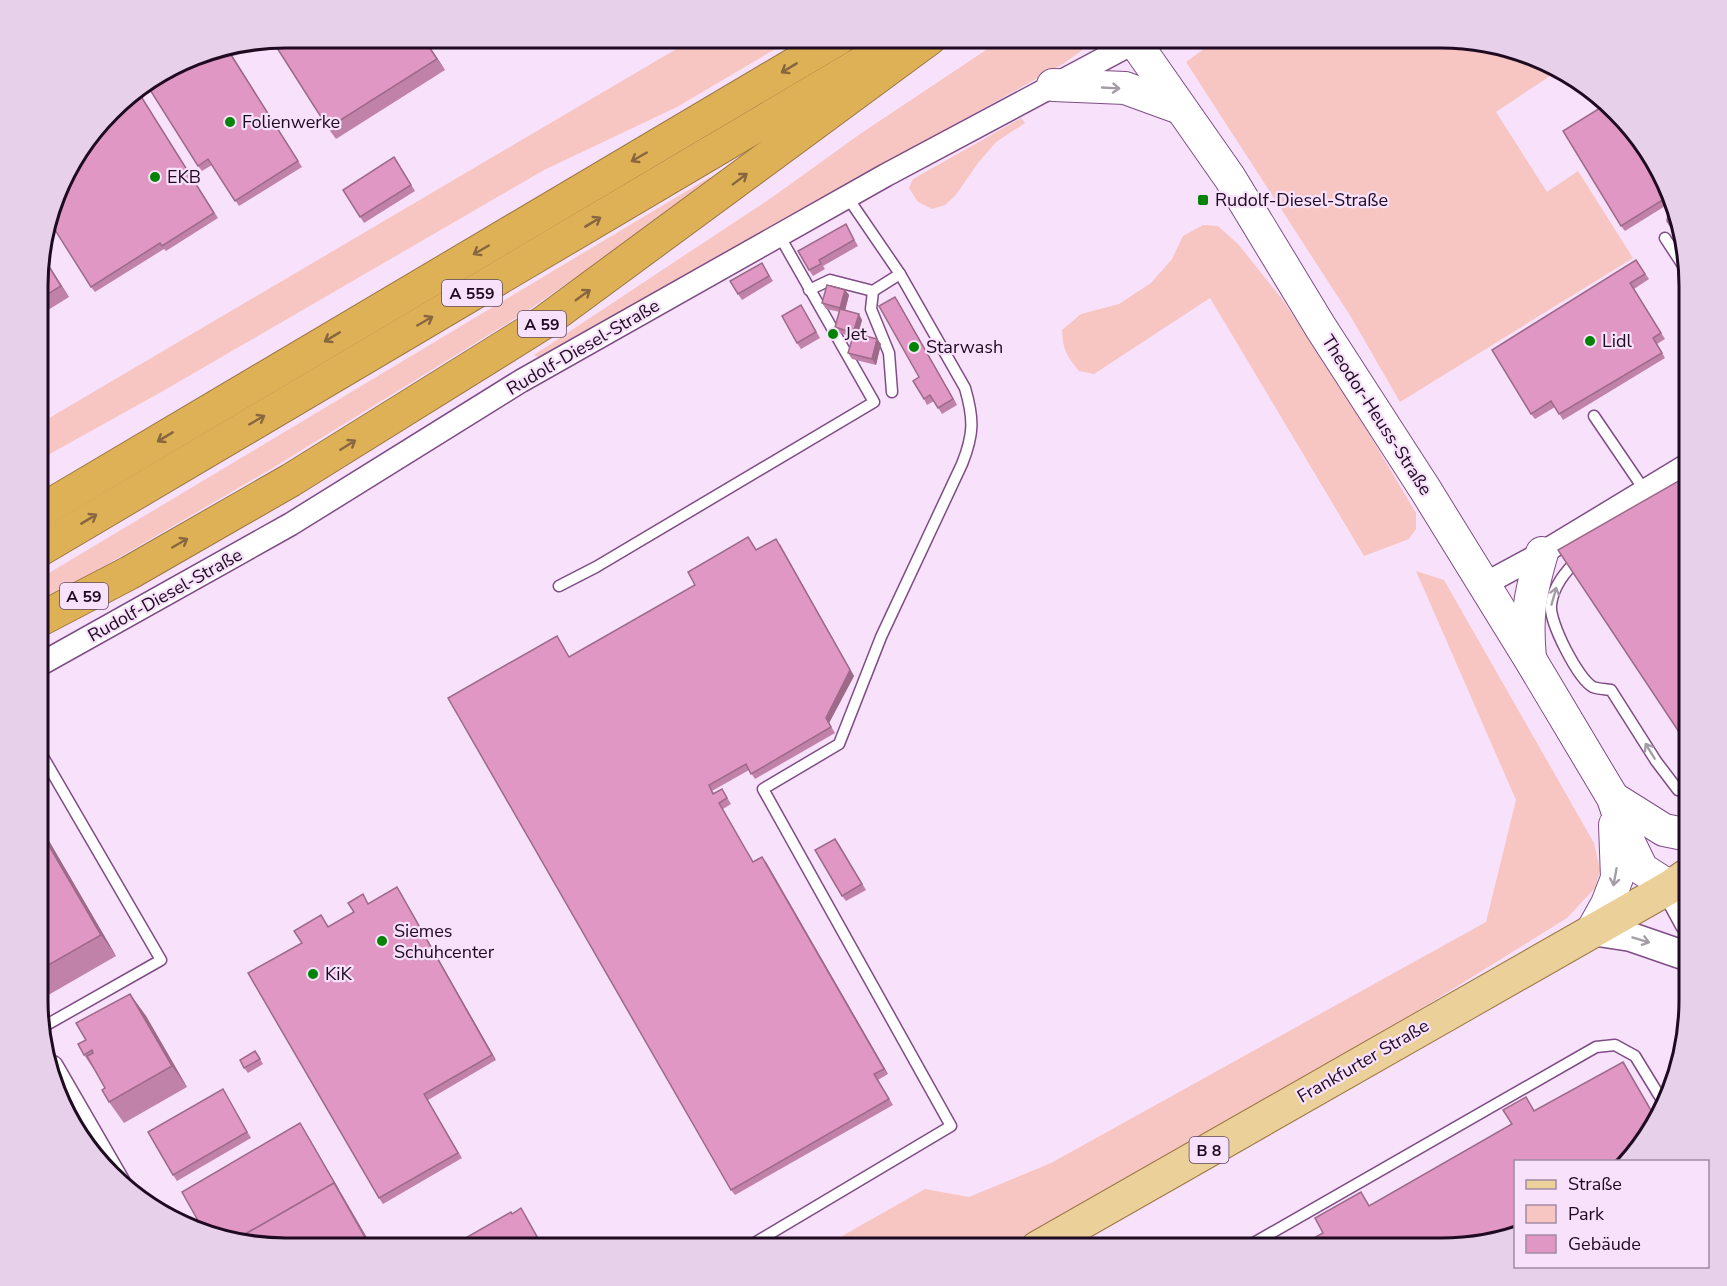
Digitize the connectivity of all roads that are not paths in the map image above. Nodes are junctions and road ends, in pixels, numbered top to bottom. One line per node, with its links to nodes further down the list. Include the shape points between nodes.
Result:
1 (822, 48): 19 (highway, one-way to 19)
2 (889, 48): 20 (highway, A 559, one-way to 2)
3 (916, 48): 25 (highway, A 59, one-way to 3, via 291,480 543,323)
4 (1121, 48): 6 (street, Rudolf-Diesel-Straße)
5 (1143, 48): 7 (main road, Theodor-Heuss-Straße)
6 (1053, 85): 7 (main road, one-way to 7, via 1125,88); 8 (street, Rudolf-Diesel-Straße)
7 (1180, 108): 23 (main road, Theodor-Heuss-Straße, via 1230,178)
8 (848, 198): 9 (street, Rudolf-Diesel-Straße); 12 (lane)
9 (779, 235): 13 (lane); 27 (street, Rudolf-Diesel-Straße, via 521,381 281,529)
10 (1665, 238): 11 (lane)
11 (1677, 256)
12 (900, 274): 14 (lane); 40 (lane, via 965,388 973,425 969,445 881,637 839,744 763,789 951,1126)
13 (809, 290): 14 (lane, via 830,280); 24 (lane, via 874,402)
14 (873, 291): 15 (lane, via 871,309 889,353)
15 (892, 392)
16 (1594, 416): 18 (lane)
17 (1679, 470): 18 (street)
18 (1645, 492): 22 (street)
19 (48, 507)
20 (48, 545)
21 (1590, 551): 29 (lane, one-way to 21, via 1611,690 1586,681 1552,620 1556,587 1567,570)
22 (1542, 553): 23 (street); 26 (main road, via 1530,593)
23 (1483, 585): 26 (main road, Theodor-Heuss-Straße)
24 (560, 586)
25 (48, 615)
26 (1530, 659): 30 (main road, Theodor-Heuss-Straße)
27 (48, 660)
28 (48, 765): 36 (lane, via 161,960)
29 (1679, 790)
30 (1613, 798): 31 (main road); 33 (main road, via 1642,869); 34 (main road, one-way to 34, via 1617,878)
31 (1639, 815): 32 (main road, via 1664,830); 33 (main road)
32 (1679, 834)
33 (1679, 880): 34 (main road, Frankfurter Straße / B 8)
34 (1592, 931): 35 (street, one-way to 35, via 1631,937); 41 (main road, Frankfurter Straße / B 8)
35 (1679, 954)
36 (49, 1023)
37 (67, 1093): 39 (street)
38 (1659, 1095): 42 (lane, via 1635,1056 1615,1045 1596,1047)
39 (97, 1145)
40 (763, 1238)
41 (1055, 1238)
42 (1262, 1238)

